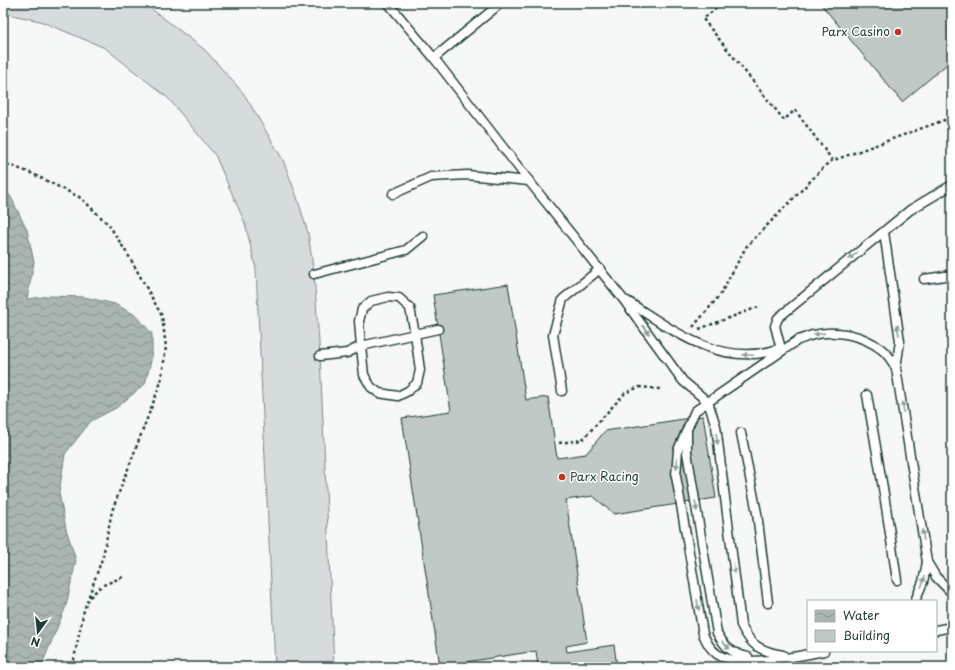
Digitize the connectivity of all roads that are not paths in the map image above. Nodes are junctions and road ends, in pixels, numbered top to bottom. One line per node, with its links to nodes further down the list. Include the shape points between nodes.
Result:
1 (388, 3): 3 (lane)
2 (501, 3): 3 (lane)
3 (434, 58): 4 (lane)
4 (529, 181): 6 (lane, via 468,175 431,177); 9 (lane)
5 (952, 185): 7 (lane, via 910,210)
6 (393, 194)
7 (884, 232): 18 (lane, one-way to 18, via 778,318 774,326); 20 (lane, one-way to 7, via 900,341)
8 (422, 236): 10 (lane, via 406,250)
9 (600, 269): 13 (lane); 21 (lane, via 563,299 553,335)
10 (314, 274)
11 (952, 275): 12 (lane)
12 (924, 279)
13 (623, 298): 18 (lane, one-way to 13, via 767,354 752,355 724,352 700,345); 23 (lane, one-way to 23, via 683,381)
14 (438, 329): 15 (lane)
15 (415, 334): 17 (lane); 17 (lane, via 410,308 399,298 388,297 371,301 362,309 359,321); 17 (lane, via 420,370 417,383 398,396 379,393 371,387 364,375)
16 (798, 340): 18 (lane); 20 (lane, one-way to 16, via 882,349 850,334 819,334); 23 (lane)
17 (361, 346): 19 (lane, via 347,353)
18 (780, 349)
19 (320, 356)
20 (896, 368): 26 (lane, one-way to 20)
21 (562, 391)
22 (867, 395): 27 (lane)
23 (708, 402): 24 (lane, via 695,411); 34 (lane, one-way to 34, via 716,426 741,625 747,638 758,647 772,653)
24 (688, 425): 35 (lane, one-way to 35, via 687,452 717,633 724,645 733,652); 35 (lane, one-way to 35, via 678,450 676,476 703,634 708,646 718,655 748,661)
25 (741, 433): 30 (lane, via 757,513)
26 (927, 562): 28 (lane, via 936,577); 29 (lane, one-way to 26, via 923,582)
27 (897, 580)
28 (952, 593)
29 (915, 600)
30 (768, 603)
31 (952, 626): 32 (lane)
32 (937, 630)
33 (818, 652): 34 (lane)
34 (795, 656): 35 (lane)
35 (761, 660)

